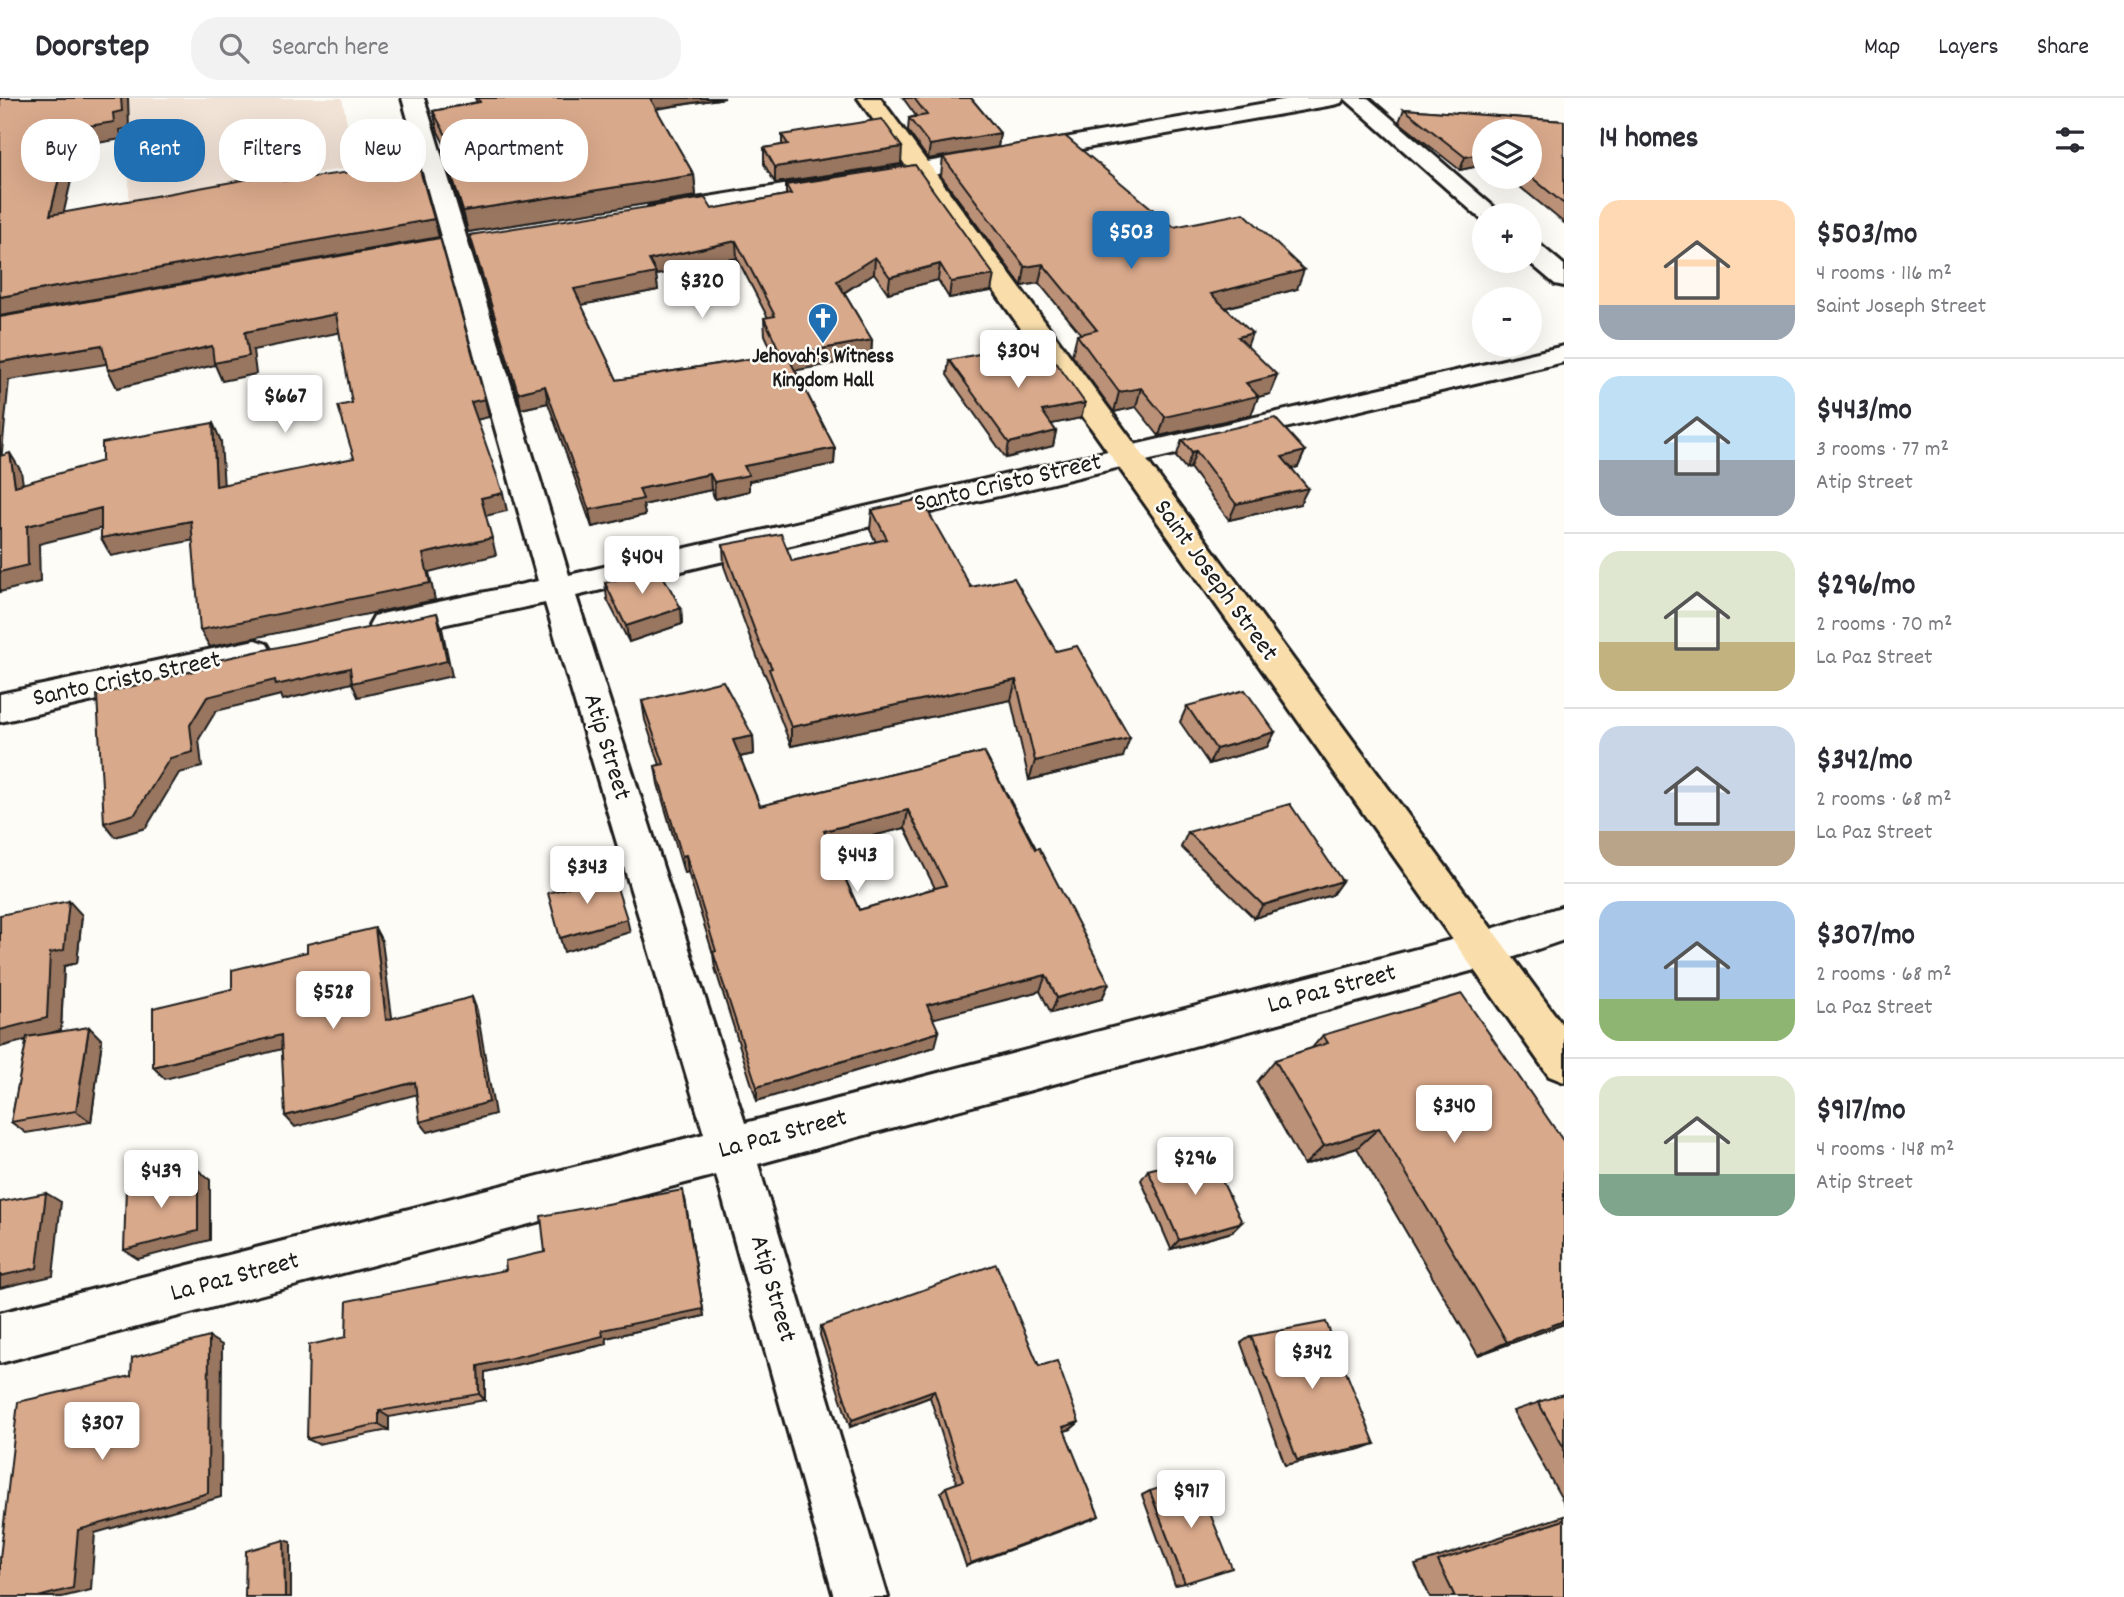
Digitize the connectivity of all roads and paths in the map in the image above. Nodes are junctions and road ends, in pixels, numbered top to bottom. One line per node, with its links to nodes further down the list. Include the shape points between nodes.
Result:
1 (413, 98): 12 (street, Atip Street)
2 (869, 98): 5 (main road, Saint Joseph Street)
3 (1333, 98): 5 (street)
4 (1355, 98): 6 (street)
5 (921, 170): 7 (street); 11 (main road, Saint Joseph Street)
6 (1477, 203)
7 (634, 216)
8 (1545, 255): 9 (street)
9 (1564, 278)
10 (1564, 354): 11 (street, Santo Cristo Street)
11 (1125, 457): 12 (street, Santo Cristo Street); 17 (main road, Saint Joseph Street)
12 (557, 589): 13 (street, Santo Cristo Street); 19 (street, Atip Street)
13 (353, 632)
14 (285, 647): 15 (street, Santo Cristo Street)
15 (0, 708)
16 (1564, 923): 17 (street, La Paz Street)
17 (1482, 950): 18 (main road, Saint Joseph Street); 19 (street, La Paz Street)
18 (1564, 1062)
19 (732, 1149): 20 (street, La Paz Street); 21 (street, Atip Street)
20 (0, 1338)
21 (861, 1597)

